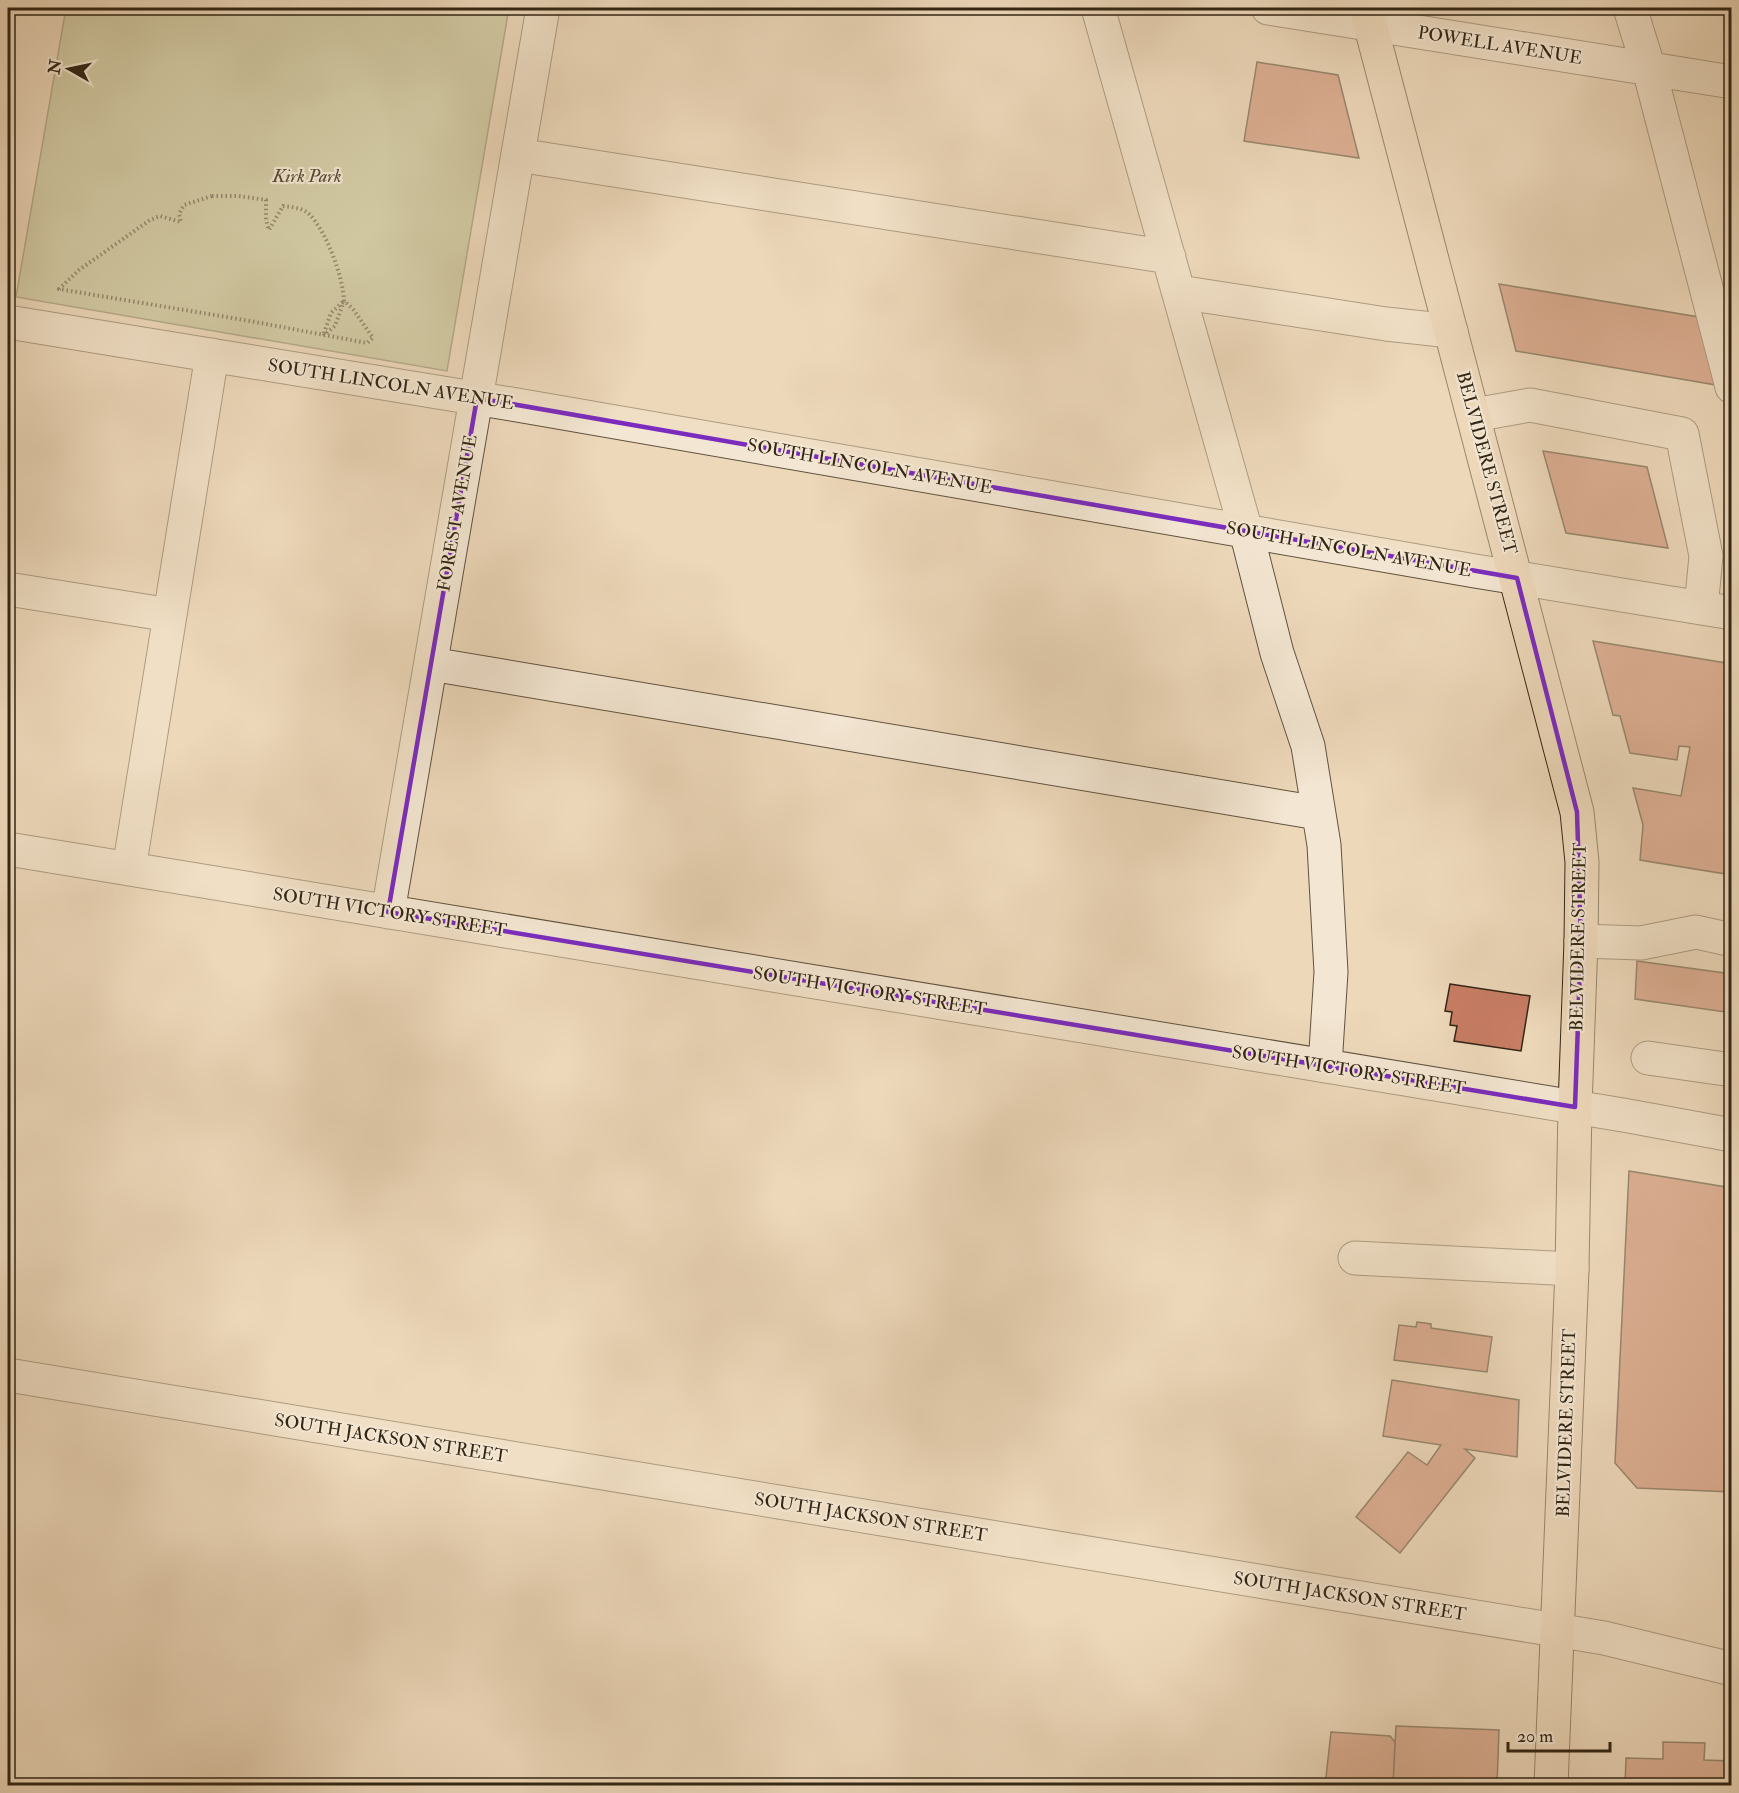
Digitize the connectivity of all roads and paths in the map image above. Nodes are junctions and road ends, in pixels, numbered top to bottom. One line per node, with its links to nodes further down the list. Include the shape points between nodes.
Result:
1 (543, 8): 8 (street, FOREST AVENUE)
2 (1098, 8): 9 (street)
3 (1268, 8): 5 (street, POWELL AVENUE)
4 (1630, 8): 6 (street)
5 (1369, 16): 6 (street, POWELL AVENUE); 13 (main road, BELVIDERE STREET)
6 (1649, 69): 7 (street, POWELL AVENUE); 16 (street)
7 (1731, 82)
8 (518, 155): 9 (street); 17 (street, FOREST AVENUE)
9 (1169, 257): 10 (street)
10 (1179, 292): 13 (street); 19 (street)
11 (344, 301): 14 (path, via 331,313); 14 (path, via 335,326); 14 (path, via 373,338 367,343); 14 (path, via 335,261 324,235 308,213 283,206 269,230 266,200 239,196 212,196 184,205 179,214 181,222 160,216 150,220 79,270 59,289)
12 (8, 322): 15 (street, SOUTH LINCOLN AVENUE)
13 (1451, 331): 18 (main road, BELVIDERE STREET)
14 (323, 336)
15 (212, 355): 17 (street, SOUTH LINCOLN AVENUE); 23 (street)
16 (1731, 387)
17 (477, 398): 19 (street, SOUTH LINCOLN AVENUE); 24 (street, FOREST AVENUE)
18 (1474, 415): 20 (main road, BELVIDERE STREET); 22 (street, via 1530,405 1682,434)
19 (1246, 531): 20 (street, SOUTH LINCOLN AVENUE); 25 (street, via 1277,652 1308,746)
20 (1517, 578): 22 (street, SOUTH LINCOLN AVENUE); 30 (main road, BELVIDERE STREET, via 1577,812 1582,862)
21 (8, 589): 23 (street)
22 (1716, 611)
23 (170, 615): 27 (street)
24 (431, 664): 25 (street); 28 (street, FOREST AVENUE)
25 (1318, 813): 32 (street, via 1324,844 1331,972)
26 (8, 849): 27 (street, SOUTH VICTORY STREET)
27 (129, 869): 28 (street, SOUTH VICTORY STREET)
28 (388, 912): 32 (street, SOUTH VICTORY STREET)
29 (1731, 940): 30 (street, via 1696,932 1641,943)
30 (1581, 941): 34 (main road, BELVIDERE STREET)
31 (1648, 1058): 33 (street)
32 (1325, 1066): 34 (street, SOUTH VICTORY STREET)
33 (1731, 1070)
34 (1575, 1107): 35 (street, SOUTH VICTORY STREET); 37 (main road, BELVIDERE STREET)
35 (1731, 1135)
36 (1355, 1258): 37 (street)
37 (1572, 1269): 39 (main road, BELVIDERE STREET)
38 (8, 1375): 39 (street, SOUTH JACKSON STREET)
39 (1558, 1630): 40 (street, SOUTH JACKSON STREET); 41 (main road, BELVIDERE STREET)
40 (1731, 1669)
41 (1551, 1785)

